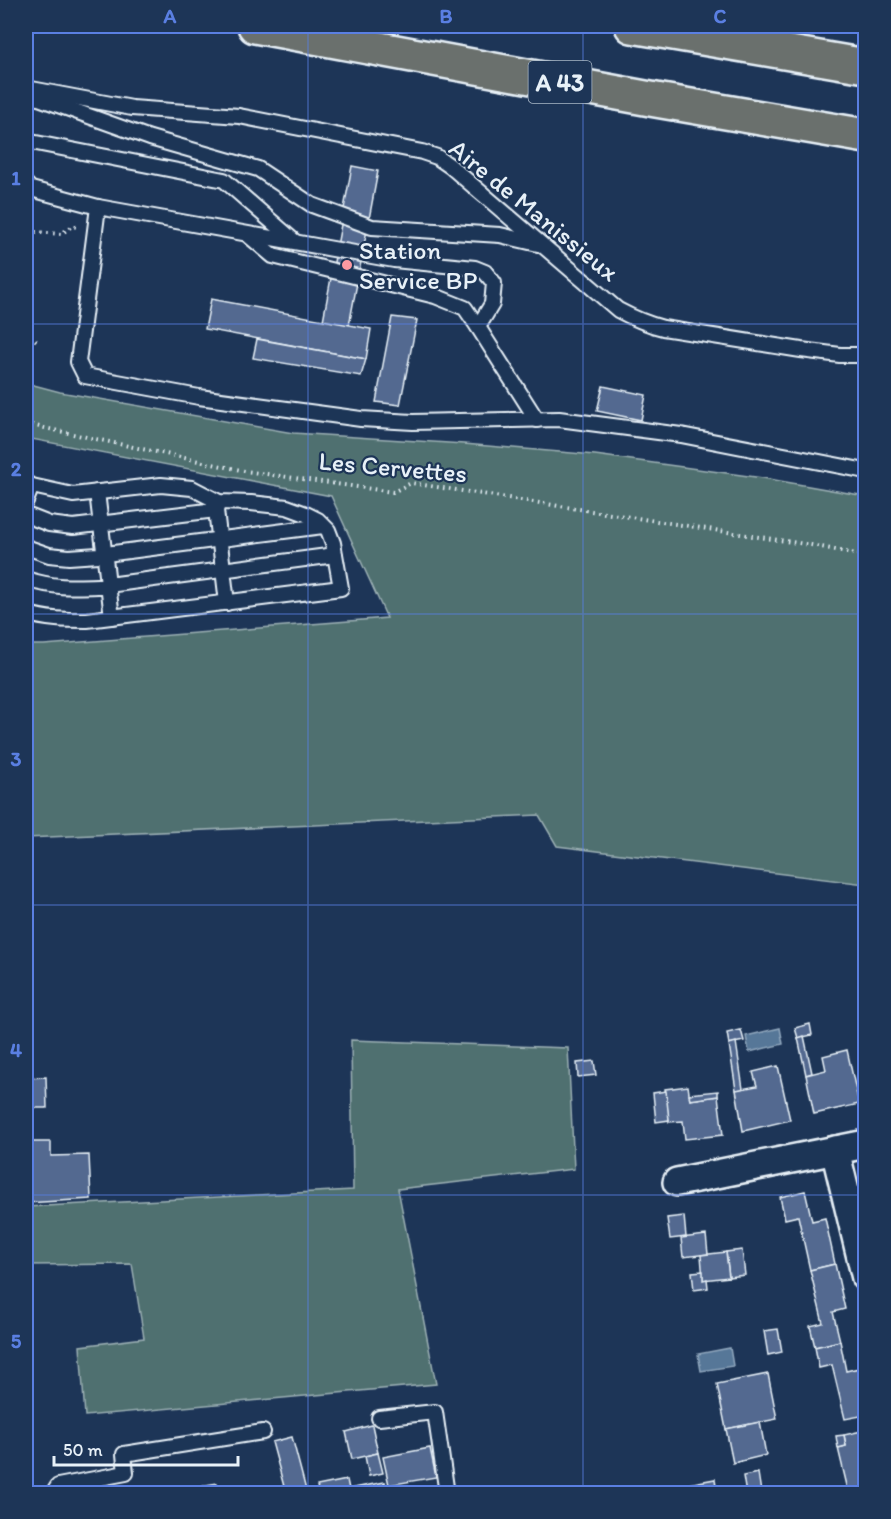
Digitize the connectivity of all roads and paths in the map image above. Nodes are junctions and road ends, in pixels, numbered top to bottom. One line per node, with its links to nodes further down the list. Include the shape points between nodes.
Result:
1 (255, 26): 6 (highway, A 43)
2 (632, 26): 3 (highway)
3 (866, 66)
4 (26, 88): 14 (lane, Aire de Manissieux, via 132,108 239,117 422,152 450,166)
5 (26, 93): 14 (lane, via 150,138 258,169 312,205 372,227 500,235)
6 (866, 136)
7 (26, 141): 13 (lane, via 224,180)
8 (27, 188): 9 (lane)
9 (98, 207): 10 (lane); 11 (lane)
10 (95, 229): 12 (path, via 72,226 61,234 36,232); 19 (lane, via 78,362 85,376 199,397 362,419)
11 (246, 233): 13 (lane); 15 (lane, via 273,256 435,296 465,308)
12 (26, 240)
13 (295, 242): 15 (lane, via 485,272 494,283 492,304)
14 (540, 244): 18 (lane, Aire de Manissieux, via 618,310 650,325 801,350)
15 (478, 327): 19 (lane)
16 (26, 332): 17 (path)
17 (39, 343)
18 (866, 354)
19 (537, 420): 21 (lane, via 681,435)
20 (26, 424): 33 (path, Les Cervettes, via 245,471 393,492 411,483)
21 (866, 471)
22 (29, 484): 23 (lane, via 74,495); 24 (lane)
23 (97, 492): 25 (lane, via 161,485 192,488); 27 (lane)
24 (26, 501)
25 (217, 506): 27 (lane); 28 (lane, via 251,503 287,507); 29 (lane)
26 (26, 515): 27 (lane, via 49,524 73,527)
27 (101, 524): 31 (lane)
28 (323, 526): 29 (lane); 32 (lane, via 328,530)
29 (219, 539): 31 (lane); 34 (lane)
30 (26, 548): 31 (lane, via 69,557)
31 (105, 555): 36 (lane)
32 (335, 555): 34 (lane); 37 (lane, via 341,588)
33 (866, 556)
34 (223, 570): 36 (lane); 37 (lane)
35 (26, 579): 36 (lane, via 67,587)
36 (109, 585): 39 (lane)
37 (227, 603): 39 (lane)
38 (26, 613): 39 (lane, via 62,620)
39 (112, 617)
40 (866, 1144): 41 (street)
41 (835, 1150): 42 (street); 43 (street)
42 (677, 1182)
43 (866, 1278)
44 (379, 1418): 47 (lane, via 435,1412)
45 (263, 1432): 46 (lane, via 124,1454 126,1473 58,1486)
46 (53, 1494)
47 (447, 1494)

